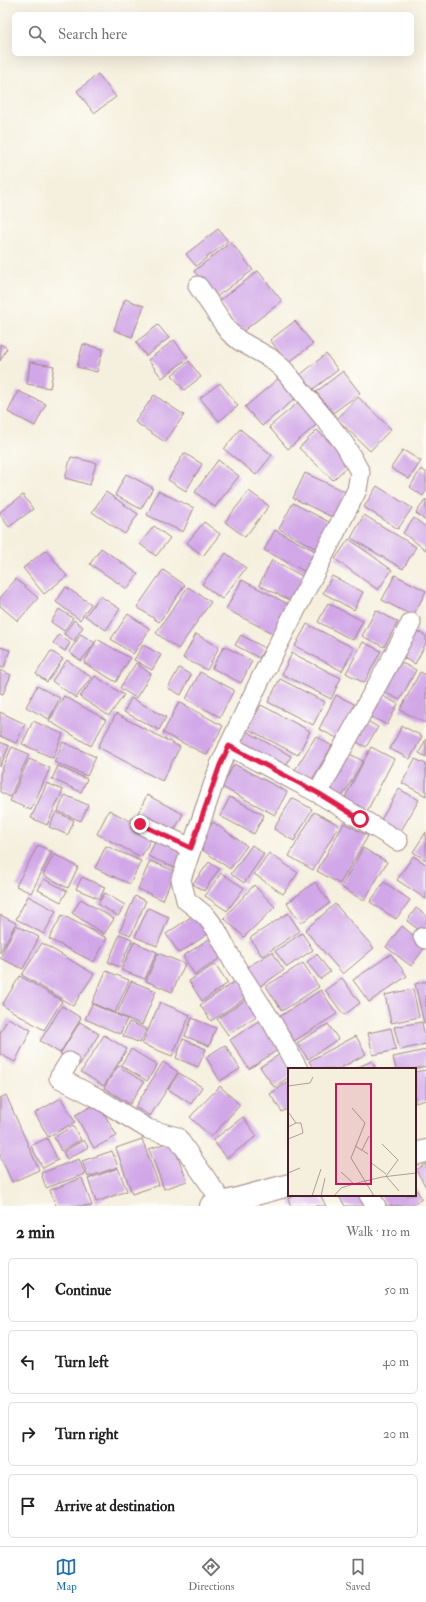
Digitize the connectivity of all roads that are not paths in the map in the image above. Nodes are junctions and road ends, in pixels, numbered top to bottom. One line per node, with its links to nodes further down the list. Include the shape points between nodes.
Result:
1 (198, 286): 3 (street, via 229,332 283,369 345,445 360,472 357,490)
2 (411, 623): 4 (street)
3 (229, 746): 4 (street); 7 (street)
4 (318, 793): 6 (street)
5 (140, 824): 7 (street)
6 (398, 841)
7 (191, 848): 9 (street, via 181,879 186,900 206,916 216,929)
8 (69, 1062): 14 (street, via 59,1078 148,1129 177,1137)
9 (297, 1068)
10 (426, 1151): 11 (street)
11 (416, 1154)
12 (288, 1185): 14 (street)
13 (370, 1196): 15 (street)
14 (217, 1204)
15 (376, 1206)

